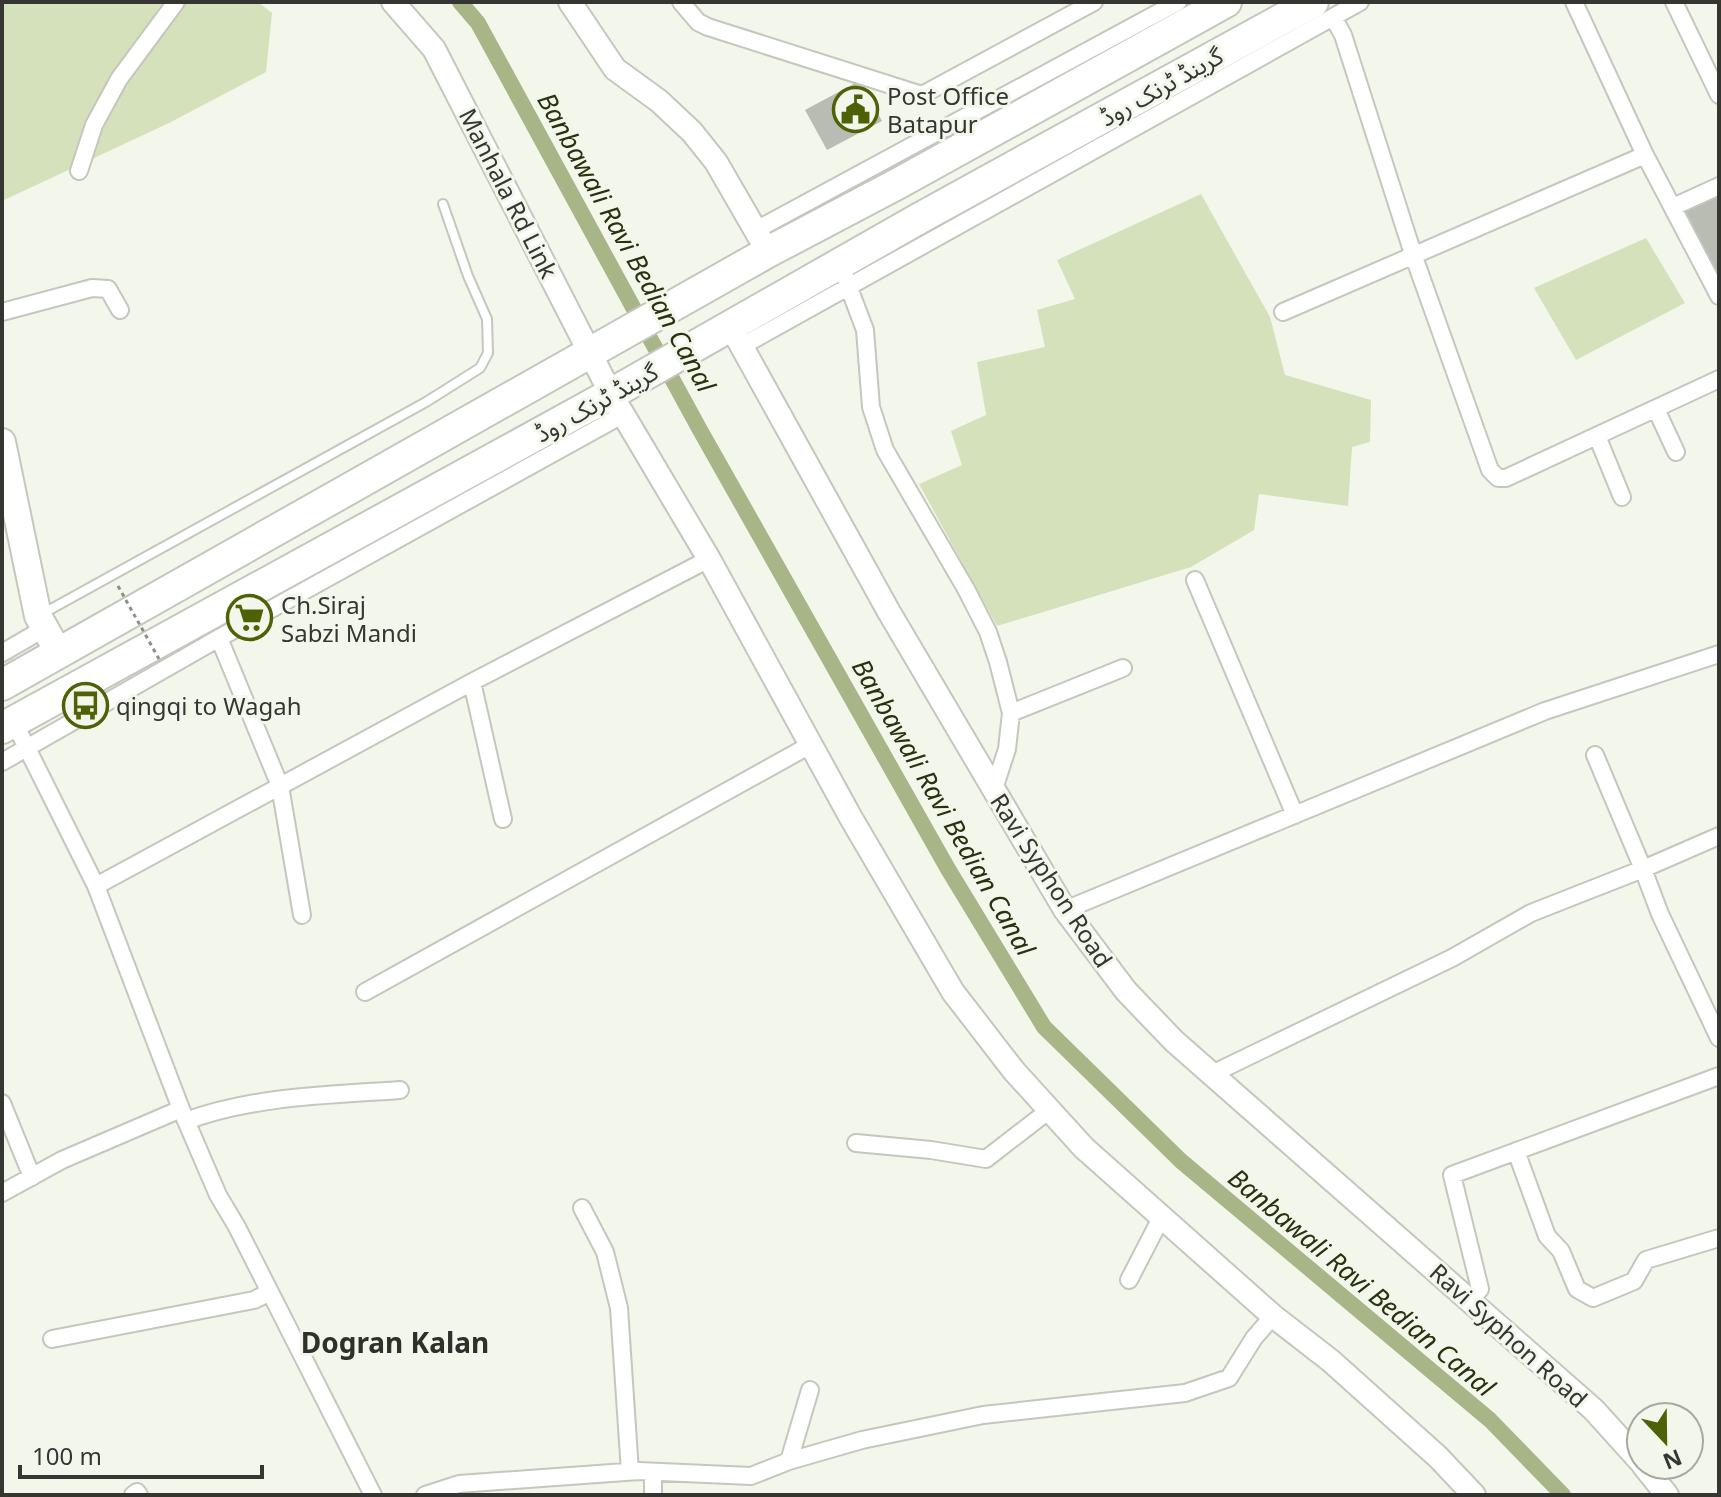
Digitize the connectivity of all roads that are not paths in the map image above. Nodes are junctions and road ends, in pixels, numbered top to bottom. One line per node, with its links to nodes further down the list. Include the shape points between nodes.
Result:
1 (176, 2): 14 (street, via 119,79 94,125)
2 (393, 2): 28 (street, Manhala Rd Link, via 434,49)
3 (570, 2): 20 (street, via 615,69 692,132)
4 (681, 2): 5 (street, via 708,27 922,95)
5 (1093, 2)
6 (1178, 2): 20 (street)
7 (1360, 2): 11 (street)
8 (1574, 2): 13 (street)
9 (1674, 2): 12 (street)
10 (1221, 3): 15 (highway, گرینڈ ٹرنک روڈ)
11 (1323, 10): 19 (highway, گرینڈ ٹرنک روڈ); 21 (street, via 1343,35); 22 (street)
12 (1719, 95)
13 (1645, 155): 18 (street); 21 (street)
14 (79, 171)
15 (899, 183): 19 (highway); 20 (highway, گرینڈ ٹرنک روڈ)
16 (1719, 186): 18 (street)
17 (443, 204): 38 (lane, via 487,319 488,353 480,368)
18 (1673, 207): 23 (street)
19 (920, 218): 22 (highway, گرینڈ ٹرنک روڈ)
20 (762, 241): 28 (highway, گرینڈ ٹرنک روڈ, via 697,293)
21 (1414, 257): 26 (street); 32 (street, via 1490,470 1498,478)
22 (844, 276): 27 (highway, گرینڈ ٹرنک روڈ); 45 (street, via 865,330 871,407 885,450 988,632)
23 (1719, 296)
24 (120, 310): 25 (street, via 108,289 92,288)
25 (2, 312)
26 (1283, 312)
27 (731, 335): 30 (highway, گرینڈ ٹرنک روڈ); 51 (street, Ravi Syphon Road)
28 (596, 349): 30 (street, Manhala Rd Link); 38 (highway, گرینڈ ٹرنک روڈ)
29 (1719, 379): 31 (street)
30 (618, 399): 36 (street, Manhala Rd Link); 39 (street); 46 (highway, گرینڈ ٹرنک روڈ)
31 (1656, 409): 32 (street); 34 (street)
32 (1597, 436): 35 (street)
33 (2, 442): 38 (main road)
34 (1676, 452)
35 (1622, 497)
36 (709, 559): 43 (street); 47 (street, Manhala Rd Link)
37 (1195, 580): 52 (street)
38 (47, 633): 40 (street); 44 (highway, گرینڈ ٹرنک روڈ)
39 (219, 638): 46 (street); 50 (street)
40 (2, 653)
41 (1719, 654): 52 (street, via 1545,711)
42 (1123, 668): 45 (street)
43 (472, 682): 50 (street); 53 (street)
44 (2, 685)
45 (1011, 713): 51 (street, via 1007,749)
46 (14, 733): 49 (street); 56 (street)
47 (812, 744): 59 (street); 65 (street, Manhala Rd Link, via 953,992)
48 (1595, 755): 55 (street)
49 (2, 762)
50 (280, 786): 56 (street); 58 (street)
51 (993, 792): 57 (street, Ravi Syphon Road)
52 (1295, 815): 57 (street)
53 (503, 819)
54 (1719, 838): 55 (street)
55 (1643, 869): 60 (street); 61 (street, via 1531,913 1452,958)
56 (96, 886): 66 (street)
57 (1065, 910): 61 (street, Ravi Syphon Road, via 1126,991)
58 (302, 915)
59 (365, 992)
60 (1719, 1038)
61 (1212, 1074): 76 (street, Ravi Syphon Road)
62 (1719, 1076): 68 (street)
63 (400, 1090): 66 (street, via 285,1098)
64 (2, 1103): 69 (street)
65 (1048, 1111): 67 (street, via 986,1159); 72 (street, Manhala Rd Link)
66 (184, 1115): 69 (street, via 62,1160); 75 (street, via 218,1195)
67 (856, 1143)
68 (1516, 1151): 73 (street, via 1547,1236 1561,1251 1577,1289 1593,1298 1634,1281 1646,1260); 76 (street, via 1452,1175 1480,1289)
69 (32, 1177): 70 (street)
70 (2, 1193)
71 (582, 1208): 82 (street, via 605,1252 619,1308)
72 (1161, 1218): 74 (street); 77 (street, Manhala Rd Link)
73 (1719, 1238)
74 (1129, 1280)
75 (270, 1292): 78 (street, via 254,1300); 86 (street)
76 (1470, 1300): 80 (street, Ravi Syphon Road, via 1594,1410)
77 (1273, 1316): 81 (street, via 1229,1378 1212,1385 1185,1393 983,1415); 89 (street, Manhala Rd Link, via 1331,1361)
78 (52, 1339)
79 (810, 1390): 81 (street)
80 (1625, 1445)
81 (789, 1461): 83 (street, via 751,1476)
82 (630, 1472): 83 (street); 87 (street, via 459,1484)
83 (653, 1472): 88 (street)
84 (133, 1495): 85 (street)
85 (139, 1495)
86 (373, 1495)
87 (425, 1495)
88 (653, 1495)
89 (1474, 1495)

